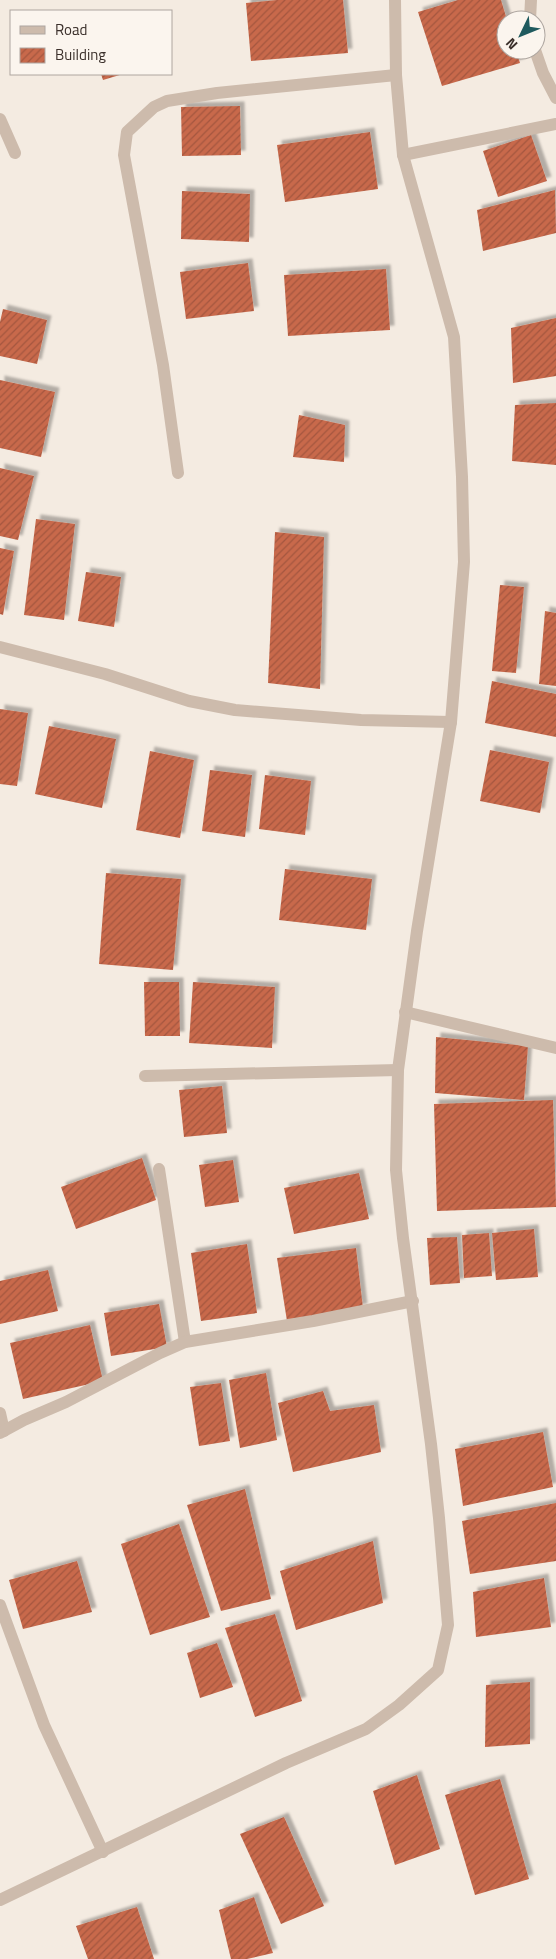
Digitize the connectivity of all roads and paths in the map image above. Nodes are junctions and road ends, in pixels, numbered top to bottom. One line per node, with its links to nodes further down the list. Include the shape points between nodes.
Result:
1 (395, 0): 3 (street)
2 (539, 60): 4 (street)
3 (396, 75): 8 (street); 9 (street, via 167,101 154,107 127,132 124,155 163,365)
4 (556, 98)
5 (0, 119): 7 (street)
6 (556, 124): 8 (street)
7 (15, 153)
8 (403, 154): 11 (street, via 454,337 464,562)
9 (178, 473)
10 (0, 647): 11 (street, via 105,674 189,701 235,710 361,720)
11 (450, 722): 12 (street)
12 (406, 1012): 13 (street); 14 (street)
13 (556, 1048)
14 (398, 1070): 15 (street); 17 (street, via 396,1170)
15 (145, 1076)
16 (159, 1169): 18 (street)
17 (413, 1301): 18 (street); 22 (street, via 439,1518 448,1625 438,1670 399,1705 366,1728)
18 (185, 1342): 20 (street)
19 (0, 1413): 20 (street)
20 (2, 1432)
21 (0, 1605): 22 (street, via 44,1725)
22 (103, 1852): 23 (street)
23 (0, 1900)

